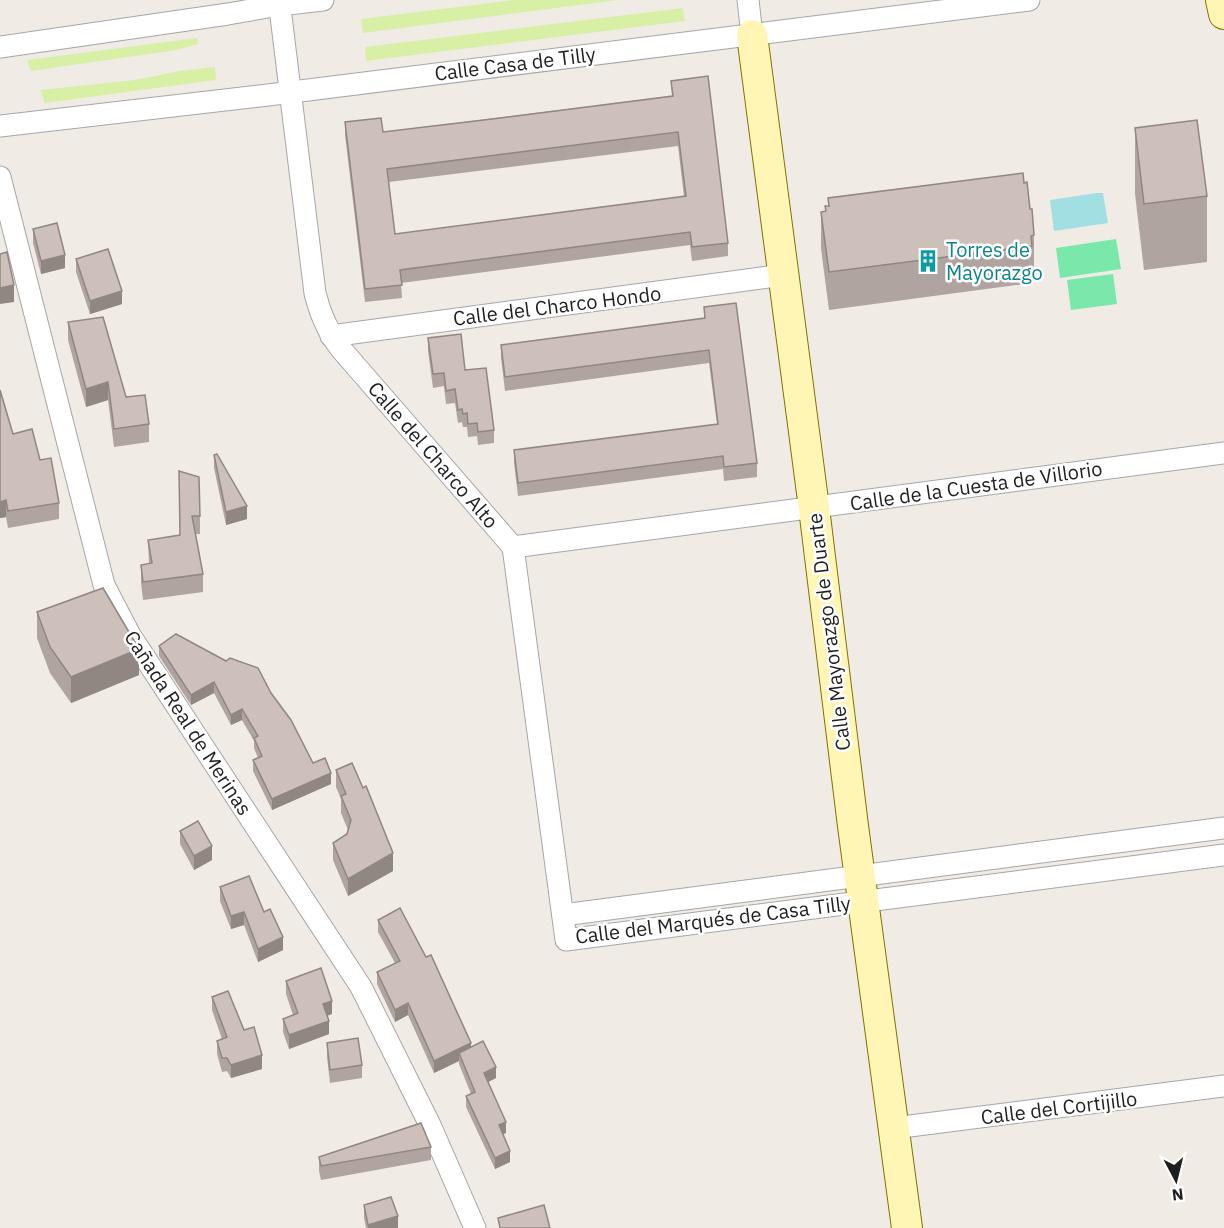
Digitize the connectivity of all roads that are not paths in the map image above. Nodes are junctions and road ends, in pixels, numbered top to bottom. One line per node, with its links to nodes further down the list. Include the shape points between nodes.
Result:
1 (323, 0): 5 (street)
2 (748, 0): 7 (street)
3 (1029, 0): 7 (street, Calle Casa de Tilly)
4 (1221, 0): 6 (street)
5 (279, 2): 8 (street, via 249,11); 9 (street, Calle del Charco Alto)
6 (1224, 14)
7 (752, 35): 9 (street, Calle Casa de Tilly); 12 (street, Calle Mayorazgo de Duarte)
8 (0, 47)
9 (289, 92): 10 (street, Calle Casa de Tilly); 13 (street, Calle del Charco Alto, via 315,293)
10 (0, 126)
11 (0, 177): 23 (street, Cañada Real de Merinas, via 104,585 130,635 362,987)
12 (783, 275): 13 (street, Calle del Charco Hondo); 15 (street, Calle Mayorazgo de Duarte)
13 (331, 336): 16 (street, Calle del Charco Alto)
14 (1224, 453): 15 (street, Calle de la Cuesta de Villorio)
15 (814, 508): 16 (street, Calle de la Cuesta de Villorio); 19 (street, Calle Mayorazgo de Duarte)
16 (513, 547): 20 (street, Calle del Charco Alto)
17 (1224, 828): 19 (street, Calle del Marqués de Casa Tilly)
18 (1224, 855): 19 (street, Calle del Marqués de Casa Tilly)
19 (862, 889): 20 (street, Calle del Marqués de Casa Tilly, via 566,940); 22 (street, Calle Mayorazgo de Duarte)
20 (563, 915)
21 (1224, 1086): 22 (street, Calle del Cortijillo)
22 (894, 1128): 24 (street, Calle Mayorazgo de Duarte)
23 (475, 1228)
24 (907, 1228)

